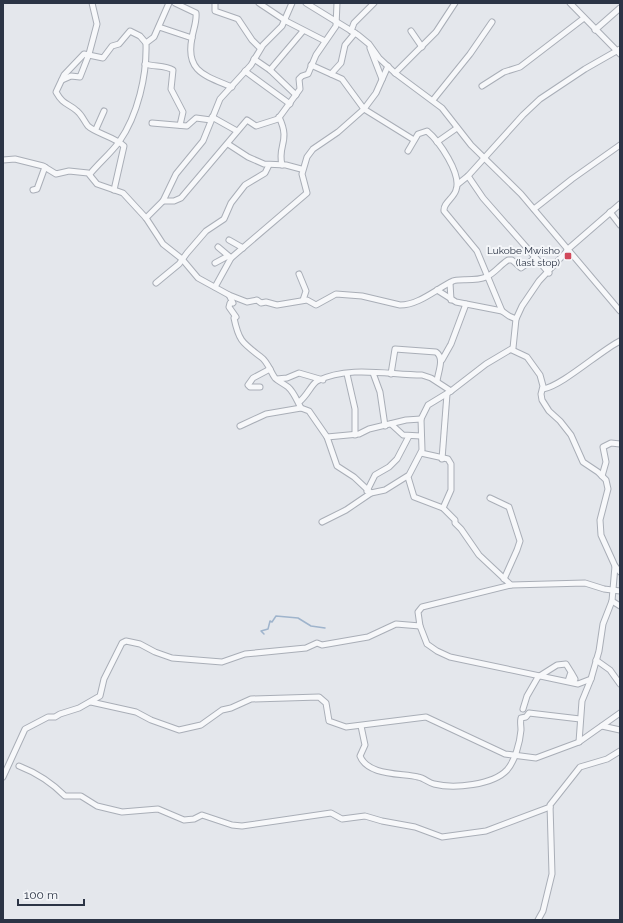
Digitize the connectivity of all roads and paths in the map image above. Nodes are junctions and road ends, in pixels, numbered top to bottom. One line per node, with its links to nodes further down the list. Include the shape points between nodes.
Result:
1 (92, 3): 29 (street, via 97,24)
2 (169, 3): 17 (street)
3 (175, 3): 22 (street, via 196,14)
4 (215, 3): 27 (street, via 215,11 238,19)
5 (259, 3): 14 (street)
6 (292, 3): 14 (street)
7 (306, 3): 15 (street)
8 (337, 3): 15 (street)
9 (374, 3): 21 (street, via 354,23)
10 (570, 3): 13 (street)
11 (452, 4): 26 (street, via 436,32)
12 (620, 8): 18 (street)
13 (584, 18): 18 (street); 40 (street, via 520,67 504,72)
14 (286, 21): 19 (street); 27 (street)
15 (337, 22): 21 (street); 23 (street)
16 (492, 22): 43 (street)
17 (159, 27): 22 (street); 24 (street, via 153,39)
18 (595, 30): 28 (street)
19 (303, 31): 23 (street); 34 (street)
20 (411, 31): 26 (street)
21 (353, 32): 25 (street); 37 (street, via 345,45 341,63)
22 (192, 38): 41 (street, via 190,58 194,65 206,76)
23 (325, 41): 32 (street)
24 (146, 43): 29 (street, via 130,31 120,44 112,46 103,58); 31 (street)
25 (369, 44): 33 (street); 38 (street)
26 (422, 47): 36 (street)
27 (260, 48): 30 (street)
28 (619, 52): 60 (street, via 581,71 540,99)
29 (89, 54): 39 (street, via 83,55); 39 (street, via 80,77 71,76)
30 (254, 59): 34 (street); 35 (street)
31 (145, 64): 50 (street, via 173,70 171,89 183,112); 55 (street, via 142,90)
32 (311, 65): 37 (street); 42 (street, via 308,74 299,79 300,89)
33 (388, 66): 36 (street); 38 (street)
34 (270, 70): 42 (street)
35 (245, 71): 41 (street); 44 (street)
36 (395, 73): 43 (street)
37 (331, 74): 45 (street, via 343,81)
38 (382, 79): 45 (street, via 373,98)
39 (62, 80): 52 (street, via 56,92 61,100 77,111 89,126)
40 (482, 86)
41 (232, 87): 48 (street, via 220,99)
42 (296, 95): 44 (street)
43 (433, 100): 51 (street)
44 (290, 104): 47 (street)
45 (364, 109): 54 (street); 79 (street, via 338,132 313,149 307,157 302,174 307,193)
46 (104, 111): 52 (street)
47 (279, 117): 53 (street, via 256,126 247,120); 63 (street, via 285,133)
48 (212, 119): 50 (street, via 196,118 188,125); 53 (street); 71 (street, via 203,141 176,174)
49 (152, 123): 50 (street)
50 (180, 125)
51 (457, 128): 56 (street); 60 (street)
52 (96, 129): 55 (street)
53 (237, 131): 57 (street)
54 (414, 140): 56 (street, via 418,134 425,131); 59 (street)
55 (119, 142): 66 (street); 70 (street, via 124,146 124,151)
56 (437, 142): 68 (street, via 456,173)
57 (228, 144): 62 (street, via 248,157); 71 (street, via 181,198)
58 (620, 145): 73 (street)
59 (408, 151)
60 (484, 158): 67 (street); 73 (street)
61 (3, 160): 64 (street, via 12,159)
62 (269, 165): 63 (street); 83 (street, via 265,173 245,185 231,203 227,216 206,232)
63 (282, 165): 65 (street)
64 (45, 167): 66 (street, via 56,174 69,170); 69 (street, via 37,189)
65 (301, 169)
66 (90, 174): 70 (street, via 97,184)
67 (468, 176): 68 (street); 82 (street, via 483,198)
68 (458, 184): 87 (street, via 453,196 444,206 444,211 474,246)
69 (33, 190)
70 (114, 190): 75 (street, via 123,193)
71 (163, 201): 75 (street)
72 (620, 204): 74 (street)
73 (534, 209): 80 (street)
74 (610, 212): 76 (street); 80 (street)
75 (146, 218): 83 (street, via 163,244)
76 (620, 225)
77 (229, 240): 79 (street)
78 (218, 247): 81 (street)
79 (243, 248): 81 (street)
80 (567, 250): 85 (street); 97 (street)
81 (230, 257): 84 (street); 90 (street)
82 (535, 258): 85 (street); 87 (street, via 521,268 508,260)
83 (182, 259): 88 (street); 90 (street, via 198,278)
84 (215, 263)
85 (549, 273): 98 (street, via 530,293)
86 (299, 274): 93 (street, via 306,291)
87 (488, 276): 89 (street, via 473,281 457,280); 96 (street)
88 (156, 283)
89 (450, 283): 91 (street); 94 (street)
90 (215, 287): 92 (street)
91 (437, 290): 93 (street, via 403,305 350,294 336,294 316,305); 94 (street)
92 (229, 295): 93 (street, via 247,302 257,300 276,305); 104 (street, via 233,303 230,303 229,307 236,316 235,324 240,339 262,358)
93 (303, 300)
94 (451, 300): 95 (street)
95 (466, 304): 96 (street); 102 (street, via 459,326)
96 (502, 311): 98 (street)
97 (620, 311)
98 (516, 319): 100 (street)
99 (620, 341): 112 (street, via 562,380)
100 (512, 350): 112 (street, via 528,358 540,375); 113 (street, via 486,364)
101 (439, 354): 102 (street); 103 (street); 107 (street, via 395,349)
102 (445, 354): 103 (street)
103 (442, 360): 110 (street)
104 (270, 369): 108 (street); 111 (street, via 254,378 248,385)
105 (373, 373): 106 (street); 107 (street); 117 (street)
106 (347, 374): 109 (street); 119 (street, via 355,409)
107 (390, 374): 110 (street, via 422,376)
108 (276, 380): 109 (street, via 299,373); 114 (street, via 288,387)
109 (323, 380): 114 (street, via 316,381)
110 (437, 381): 113 (street)
111 (260, 387)
112 (543, 389): 127 (street, via 542,400 571,435 582,461)
113 (449, 392): 116 (street, via 428,405); 125 (street)
114 (299, 402): 115 (street)
115 (301, 408): 118 (street, via 266,414); 122 (street, via 309,411)
116 (421, 419): 117 (street); 121 (street)
117 (388, 425): 119 (street); 120 (street)
118 (240, 426)
119 (355, 435): 122 (street)
120 (409, 436): 121 (street); 128 (street, via 397,459 375,475)
121 (421, 436): 124 (street)
122 (327, 437): 128 (street, via 337,466)
123 (620, 444): 127 (street, via 611,443 603,447 606,462)
124 (421, 453): 125 (street); 126 (street)
125 (442, 459): 130 (street, via 448,460 451,464 452,479 451,492)
126 (408, 476): 128 (street, via 385,490); 130 (street, via 414,497)
127 (602, 476): 132 (street, via 608,489 600,520 601,535)
128 (369, 492): 131 (street, via 346,510)
129 (490, 498): 134 (street, via 509,507 519,539)
130 (443, 508): 134 (street, via 455,520 479,555)
131 (322, 522)
132 (615, 566): 133 (street); 136 (street)
133 (620, 572)
134 (504, 579): 135 (street)
135 (511, 585): 136 (street, via 584,583); 140 (street, via 422,607 418,612)
136 (612, 591): 137 (street); 138 (street)
137 (620, 591)
138 (612, 601): 139 (street); 141 (street, via 603,624)
139 (620, 606)
140 (420, 626): 143 (street, via 426,644 440,653); 146 (street, via 396,624 368,637 322,645 317,642 311,647 292,650 246,654 222,662 172,658 140,644 126,641 122,643 104,679 100,696)
141 (596, 660): 144 (street); 145 (street, via 610,670)
142 (570, 672): 143 (street, via 566,664 557,665)
143 (538, 677): 144 (street, via 578,684); 147 (street)
144 (592, 679): 149 (street, via 583,695)
145 (620, 684)
146 (90, 702): 150 (street, via 136,712 179,730 201,725 222,710 251,699 319,697 326,702 329,721 341,726); 157 (street, via 55,717 37,721 25,729)
147 (523, 709)
148 (620, 713): 151 (street)
149 (580, 719): 153 (street); 155 (street, via 529,713 521,718 519,742)
150 (361, 726): 155 (street, via 426,717); 155 (street, via 365,745 360,756 364,762 377,770 419,777 434,784 456,786 488,781 507,769)
151 (602, 726): 152 (street); 153 (street)
152 (620, 730)
153 (579, 742): 155 (street, via 542,756)
154 (620, 752): 158 (street, via 580,767)
155 (514, 756)
156 (19, 766): 158 (street, via 33,771 65,796 82,796 97,806 122,812 158,809 183,820 202,815 234,826 331,813 342,818 365,816 415,826 442,837 486,831)
157 (3, 777)
158 (550, 806): 159 (street, via 552,874 543,911)
159 (538, 920)

